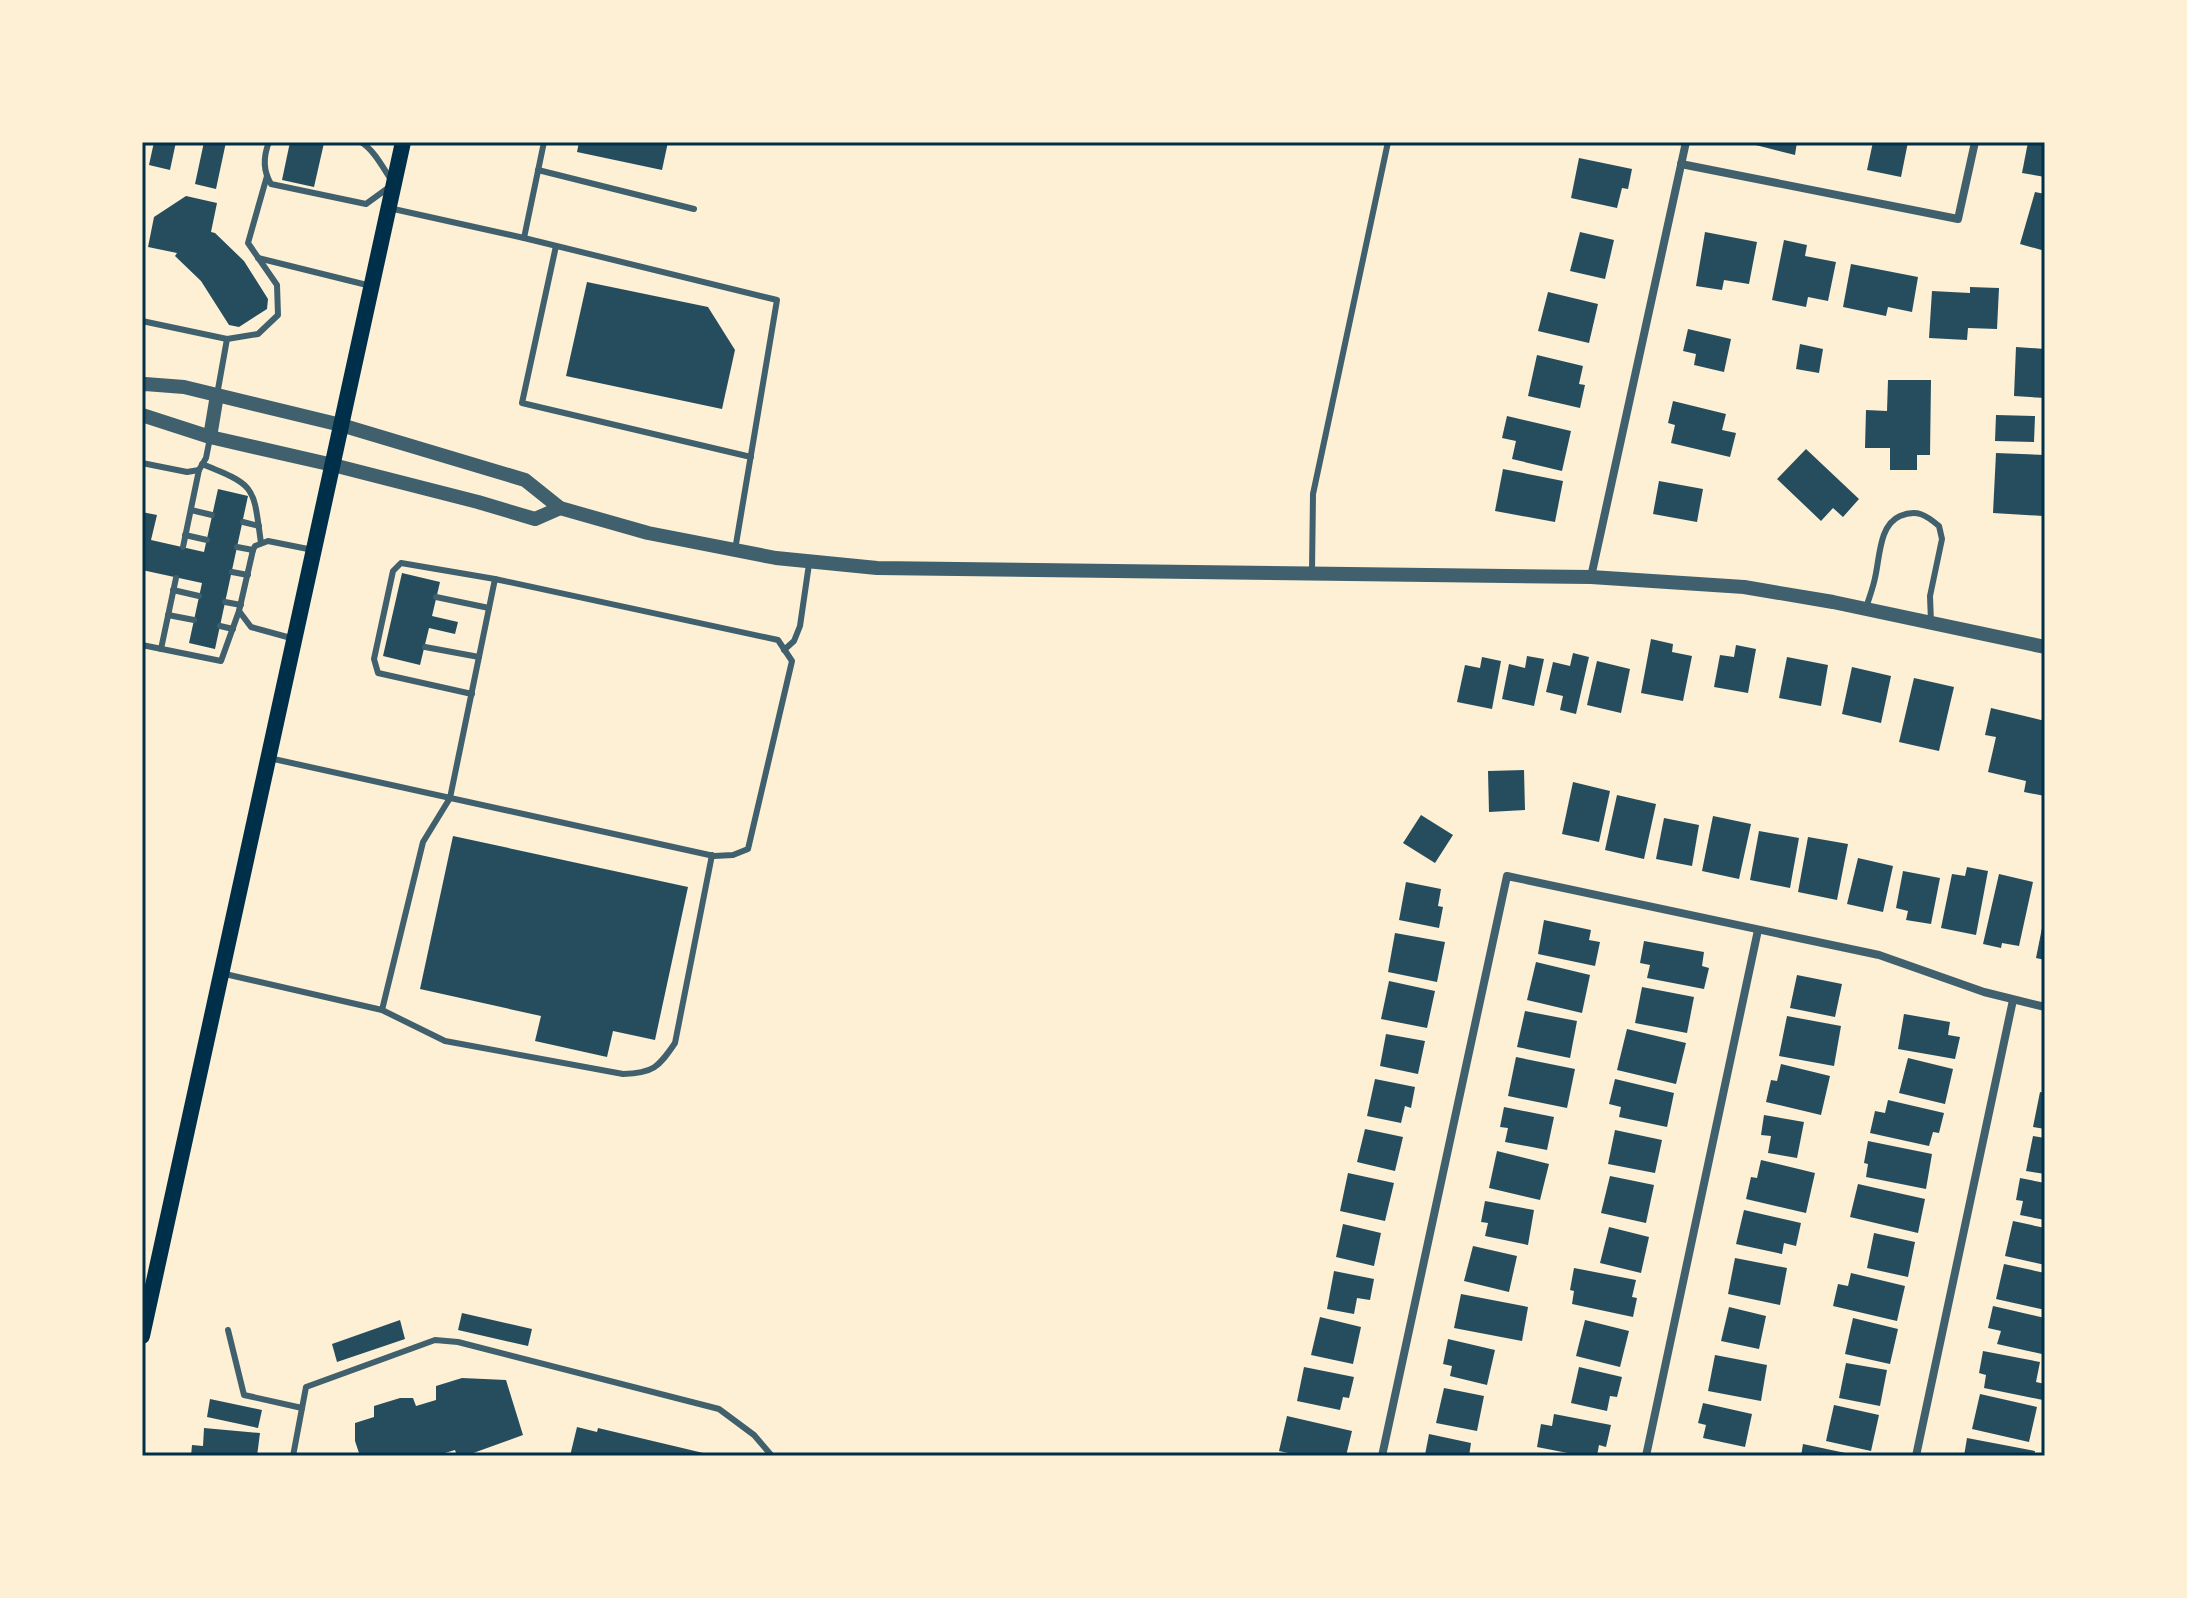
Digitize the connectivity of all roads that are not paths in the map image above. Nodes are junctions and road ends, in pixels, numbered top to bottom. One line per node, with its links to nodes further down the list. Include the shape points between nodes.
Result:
1 (269, 142): 10 (lane)
2 (361, 142): 11 (lane)
3 (403, 142): 11 (main road)
4 (544, 142): 9 (lane)
5 (1388, 142): 45 (lane, via 1313,494)
6 (1686, 142): 8 (street)
7 (1975, 142): 8 (street, via 1958,219)
8 (1681, 164): 46 (street)
9 (538, 170): 13 (lane); 14 (lane)
10 (267, 176): 11 (lane, via 271,184 366,204); 16 (lane, via 248,243)
11 (394, 184): 12 (main road)
12 (389, 208): 14 (lane); 17 (main road)
13 (694, 209)
14 (524, 238): 15 (lane)
15 (556, 246): 25 (lane, via 777,300); 25 (lane, via 522,403)
16 (258, 258): 17 (lane); 19 (lane, via 277,285 278,315 258,334)
17 (372, 286): 23 (main road)
18 (142, 321): 19 (lane)
19 (227, 339): 21 (lane)
20 (142, 385): 21 (street)
21 (217, 395): 23 (street); 24 (street)
22 (142, 415): 24 (street)
23 (341, 425): 27 (main road); 29 (street, via 525,480)
24 (210, 437): 27 (street); 28 (lane)
25 (751, 457): 41 (lane)
26 (142, 463): 28 (lane, via 187,472)
27 (333, 465): 29 (street, via 535,519); 40 (main road)
28 (201, 467): 30 (lane); 33 (lane, via 246,485 253,493)
29 (560, 508): 41 (street)
30 (191, 510): 31 (lane); 34 (lane)
31 (212, 515)
32 (243, 522): 33 (lane)
33 (259, 526): 36 (lane)
34 (185, 535): 35 (lane); 37 (lane)
35 (207, 540)
36 (261, 543): 39 (lane); 40 (lane)
37 (183, 547)
38 (237, 547): 39 (lane)
39 (253, 550): 44 (lane)
40 (314, 550): 64 (main road)
41 (735, 550): 42 (street)
42 (810, 562): 45 (street, via 877,568); 70 (lane, via 800,626)
43 (232, 572): 44 (lane)
44 (248, 575): 55 (lane)
45 (1312, 575): 46 (street)
46 (1591, 577): 57 (street, via 1744,587)
47 (176, 578): 51 (lane)
48 (495, 579): 49 (lane, via 401,563); 56 (lane); 70 (lane, via 778,640)
49 (389, 587): 50 (lane); 63 (lane)
50 (399, 589)
51 (173, 590): 52 (lane); 58 (lane)
52 (199, 596)
53 (436, 597): 56 (lane)
54 (225, 602): 55 (lane)
55 (240, 608): 62 (lane); 64 (lane, via 251,627)
56 (489, 608): 71 (lane)
57 (1865, 609): 60 (street); 60 (lane, via 1884,532 1893,519 1910,511 1925,514 1939,526 1942,539 1930,596)
58 (168, 615): 59 (lane); 69 (lane)
59 (194, 620)
60 (1931, 622): 68 (street)
61 (220, 626): 62 (lane)
62 (233, 629): 69 (lane, via 221,661)
63 (379, 637): 65 (lane); 72 (lane, via 374,659 378,673)
64 (295, 639): 73 (main road)
65 (387, 639)
66 (142, 645): 69 (lane)
67 (425, 647): 71 (lane)
68 (2045, 647)
69 (161, 649)
70 (784, 650): 75 (lane, via 792,661 748,849)
71 (479, 657): 72 (lane)
72 (472, 694): 74 (lane)
73 (269, 758): 74 (lane); 77 (main road)
74 (450, 798): 75 (lane); 80 (lane, via 423,842)
75 (712, 855): 80 (lane, via 675,1043 659,1066 623,1074 445,1041)
76 (1758, 930): 78 (street, via 1879,955); 86 (street, via 1507,876); 87 (street)
77 (221, 973): 80 (lane); 82 (main road)
78 (2013, 1000): 79 (street); 88 (street)
79 (2045, 1007)
80 (382, 1010)
81 (228, 1330): 83 (lane, via 244,1395)
82 (142, 1336)
83 (302, 1408): 84 (lane); 85 (lane, via 306,1387 435,1340 458,1342 719,1409)
84 (293, 1456)
85 (772, 1456)
86 (1382, 1456)
87 (1646, 1456)
88 (1916, 1456)

